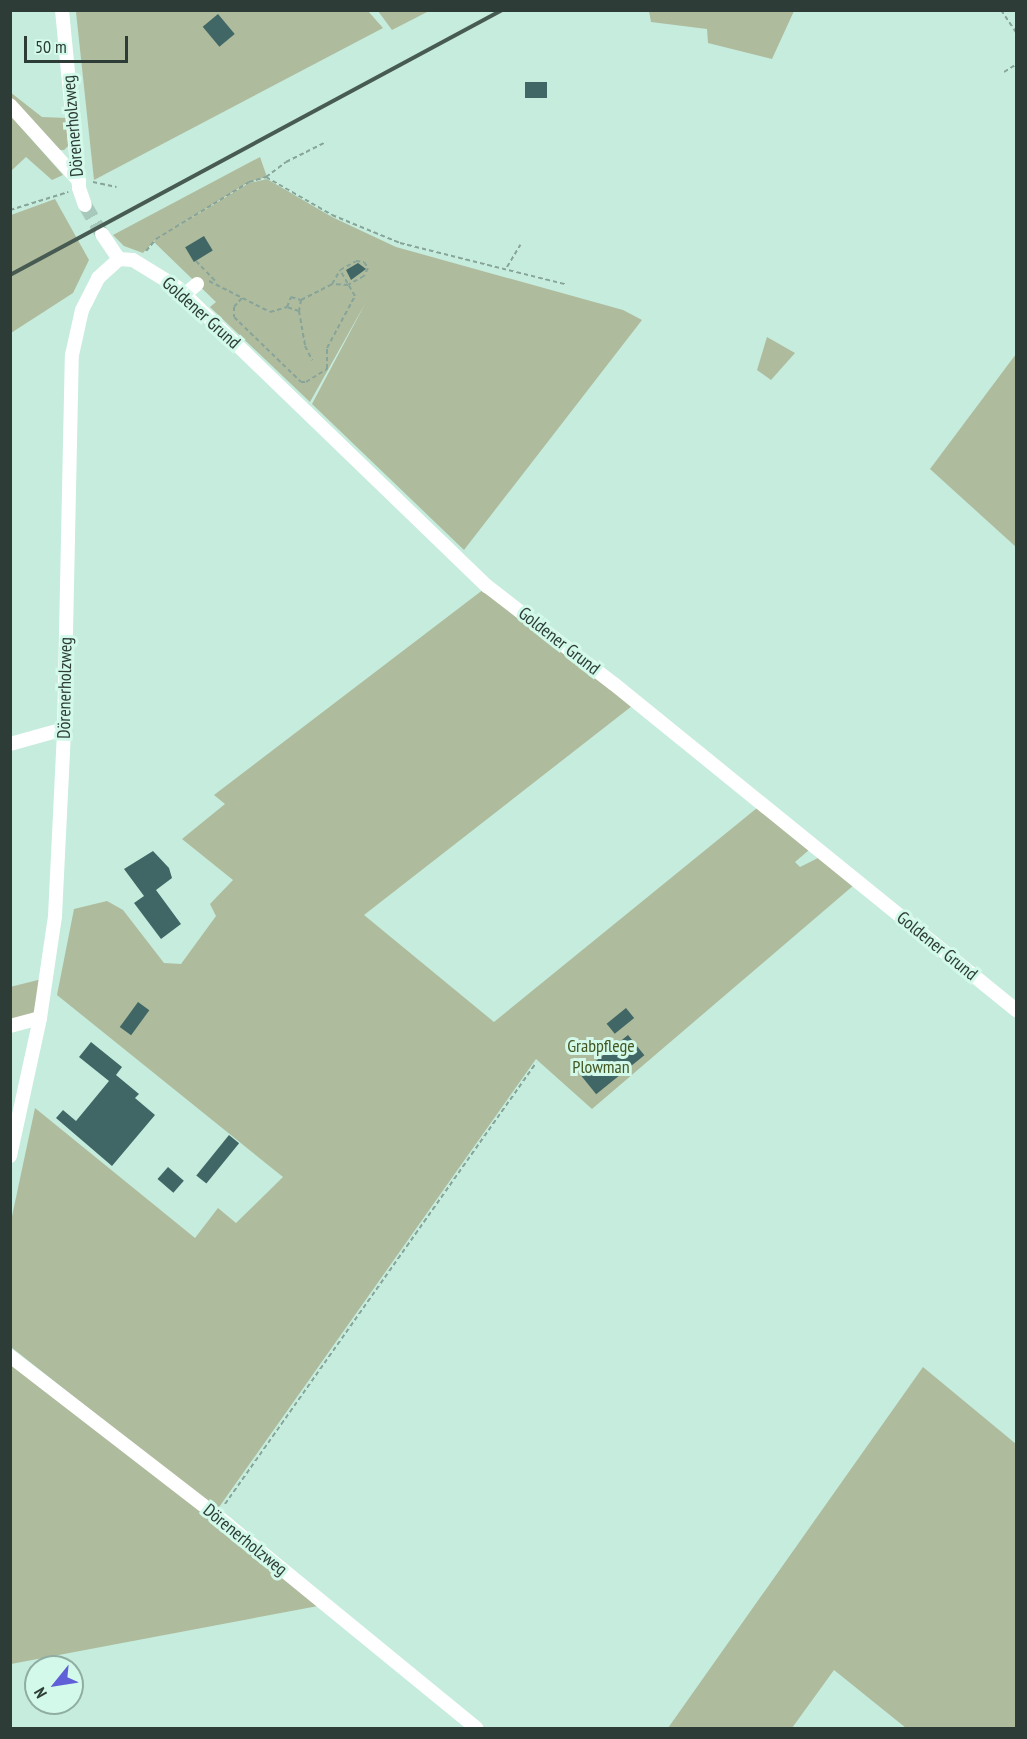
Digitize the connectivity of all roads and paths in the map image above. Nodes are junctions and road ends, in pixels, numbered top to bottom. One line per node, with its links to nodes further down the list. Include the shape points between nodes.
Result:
1 (62, 10): 9 (street, Dörenerholzweg)
2 (1000, 10): 3 (path)
3 (1017, 32)
4 (1015, 65): 5 (path)
5 (1004, 72)
6 (10, 105): 9 (street)
7 (326, 142): 8 (path, via 286,162)
8 (267, 177): 17 (path, via 249,182 156,239); 18 (path, via 332,215 400,243)
9 (83, 184): 10 (path); 11 (street, Dörenerholzweg); 12 (path)
10 (116, 187)
11 (85, 206)
12 (10, 210)
13 (102, 234): 15 (street)
14 (520, 246): 18 (path)
15 (119, 259): 17 (street, Goldener Grund); 32 (street, Dörenerholzweg, via 98,278 82,310 72,355)
16 (196, 261): 21 (path)
17 (137, 263): 26 (street, Goldener Grund)
18 (507, 267): 24 (path)
19 (340, 270): 20 (path); 23 (path); 25 (path, via 356,261 364,262 368,268 364,276)
20 (344, 277): 23 (path); 25 (path)
21 (216, 282): 22 (path); 27 (path)
22 (197, 284): 26 (street)
23 (332, 284): 25 (path); 28 (path)
24 (565, 284)
25 (348, 285): 27 (path, via 355,296 327,348 327,369 306,382 301,382 234,317 234,308)
26 (184, 295): 34 (street, Goldener Grund, via 487,586)
27 (242, 298): 29 (path, via 270,312)
28 (301, 300): 29 (path, via 291,297); 30 (path)
29 (287, 308): 30 (path)
30 (299, 311): 31 (path, via 305,346)
31 (312, 360)
32 (64, 729): 33 (street); 35 (street, Dörenerholzweg, via 55,916)
33 (10, 744)
34 (1017, 1010)
35 (40, 1018): 36 (street); 38 (street, Dörenerholzweg)
36 (10, 1026)
37 (536, 1063): 40 (path)
38 (10, 1156)
39 (10, 1356): 40 (street, Dörenerholzweg)
40 (216, 1516): 41 (street, Dörenerholzweg)
41 (476, 1728)

